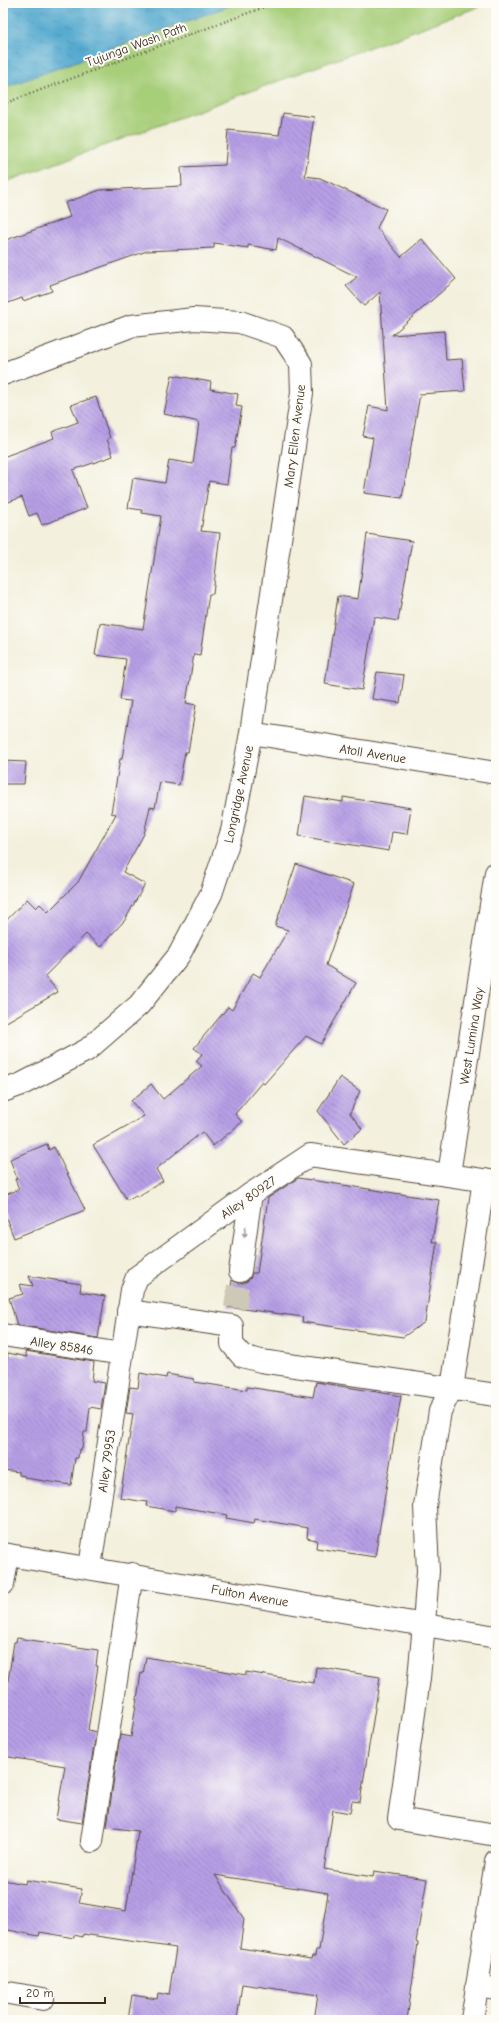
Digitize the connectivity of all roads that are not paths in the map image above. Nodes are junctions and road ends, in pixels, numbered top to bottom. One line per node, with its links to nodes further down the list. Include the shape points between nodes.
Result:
1 (3, 374): 2 (street, Mary Ellen Avenue, via 131,326 194,319 240,322 282,337 286,342 301,364 302,394)
2 (251, 733): 3 (street, Atoll Avenue); 5 (street, Longridge Avenue, via 232,831 211,894 179,954 139,1005 87,1050 22,1084)
3 (496, 773)
4 (496, 873): 6 (street, West Lumina Way)
5 (3, 1091)
6 (449, 1174): 7 (street, Alley 80927); 8 (street, Alley 80927, via 310,1155)
7 (490, 1181): 13 (street)
8 (251, 1194): 9 (street, one-way to 9); 10 (street, Alley 80927, via 137,1277)
9 (240, 1271)
10 (128, 1311): 12 (street, Alley 80927); 13 (street, via 233,1317 232,1344 242,1356)
11 (3, 1335): 12 (street, Alley 85846)
12 (122, 1354): 16 (street, Alley 79953)
13 (452, 1388): 14 (street); 19 (street, via 440,1411 425,1506 428,1571)
14 (496, 1395)
15 (6, 1554): 16 (street, Fulton Avenue); 18 (street)
16 (90, 1568): 17 (street, Fulton Avenue)
17 (132, 1574): 19 (street, Fulton Avenue); 22 (street)
18 (3, 1584)
19 (424, 1624): 20 (street, Fulton Avenue); 21 (street, via 399,1819)
20 (496, 1637)
21 (496, 1835)
22 (92, 1840)
23 (496, 1861): 24 (street)
24 (486, 1988): 27 (street)
25 (3, 1992): 26 (street)
26 (43, 1999)
27 (472, 2020)

